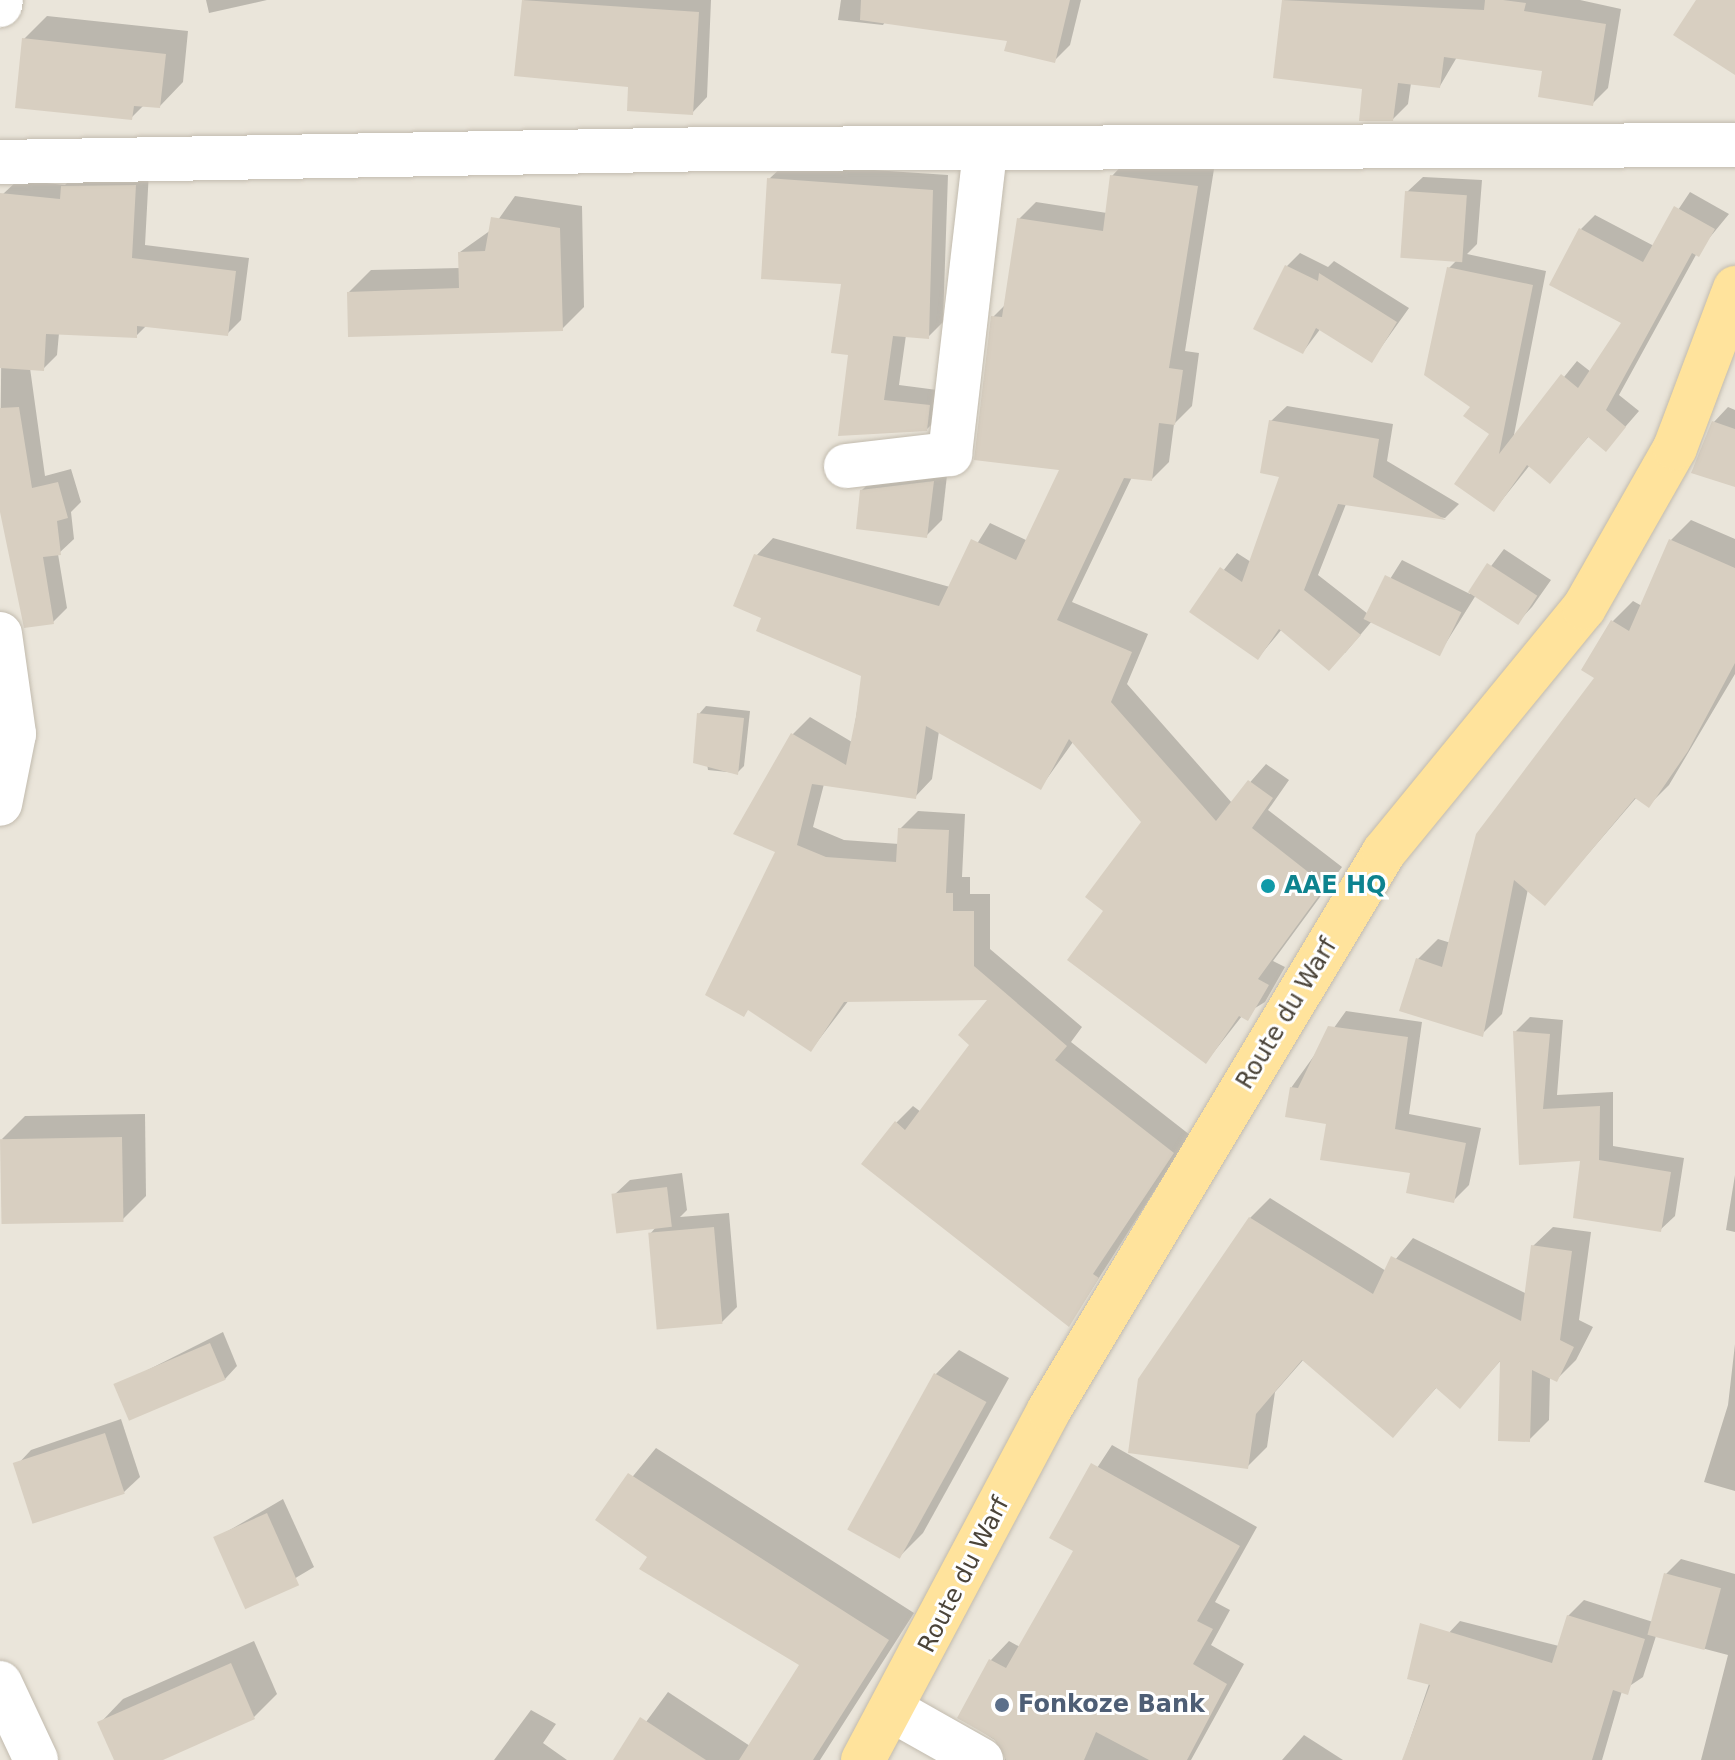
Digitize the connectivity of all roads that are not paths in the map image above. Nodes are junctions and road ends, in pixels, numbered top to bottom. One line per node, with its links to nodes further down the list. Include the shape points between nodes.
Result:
1 (1735, 145): 2 (street)
2 (985, 153): 3 (street, via 715,149); 5 (street, via 950,454)
3 (0, 162)
4 (1735, 288): 9 (main road, Route du Warf, via 1675,448 1584,608 1384,852 1049,1410)
5 (846, 466)
6 (0, 634): 7 (street, via 14,734)
7 (0, 804)
8 (0, 1683): 10 (street)
9 (894, 1711): 11 (main road, Route du Warf); 12 (street)
10 (36, 1760)
11 (863, 1760)
12 (981, 1760)

